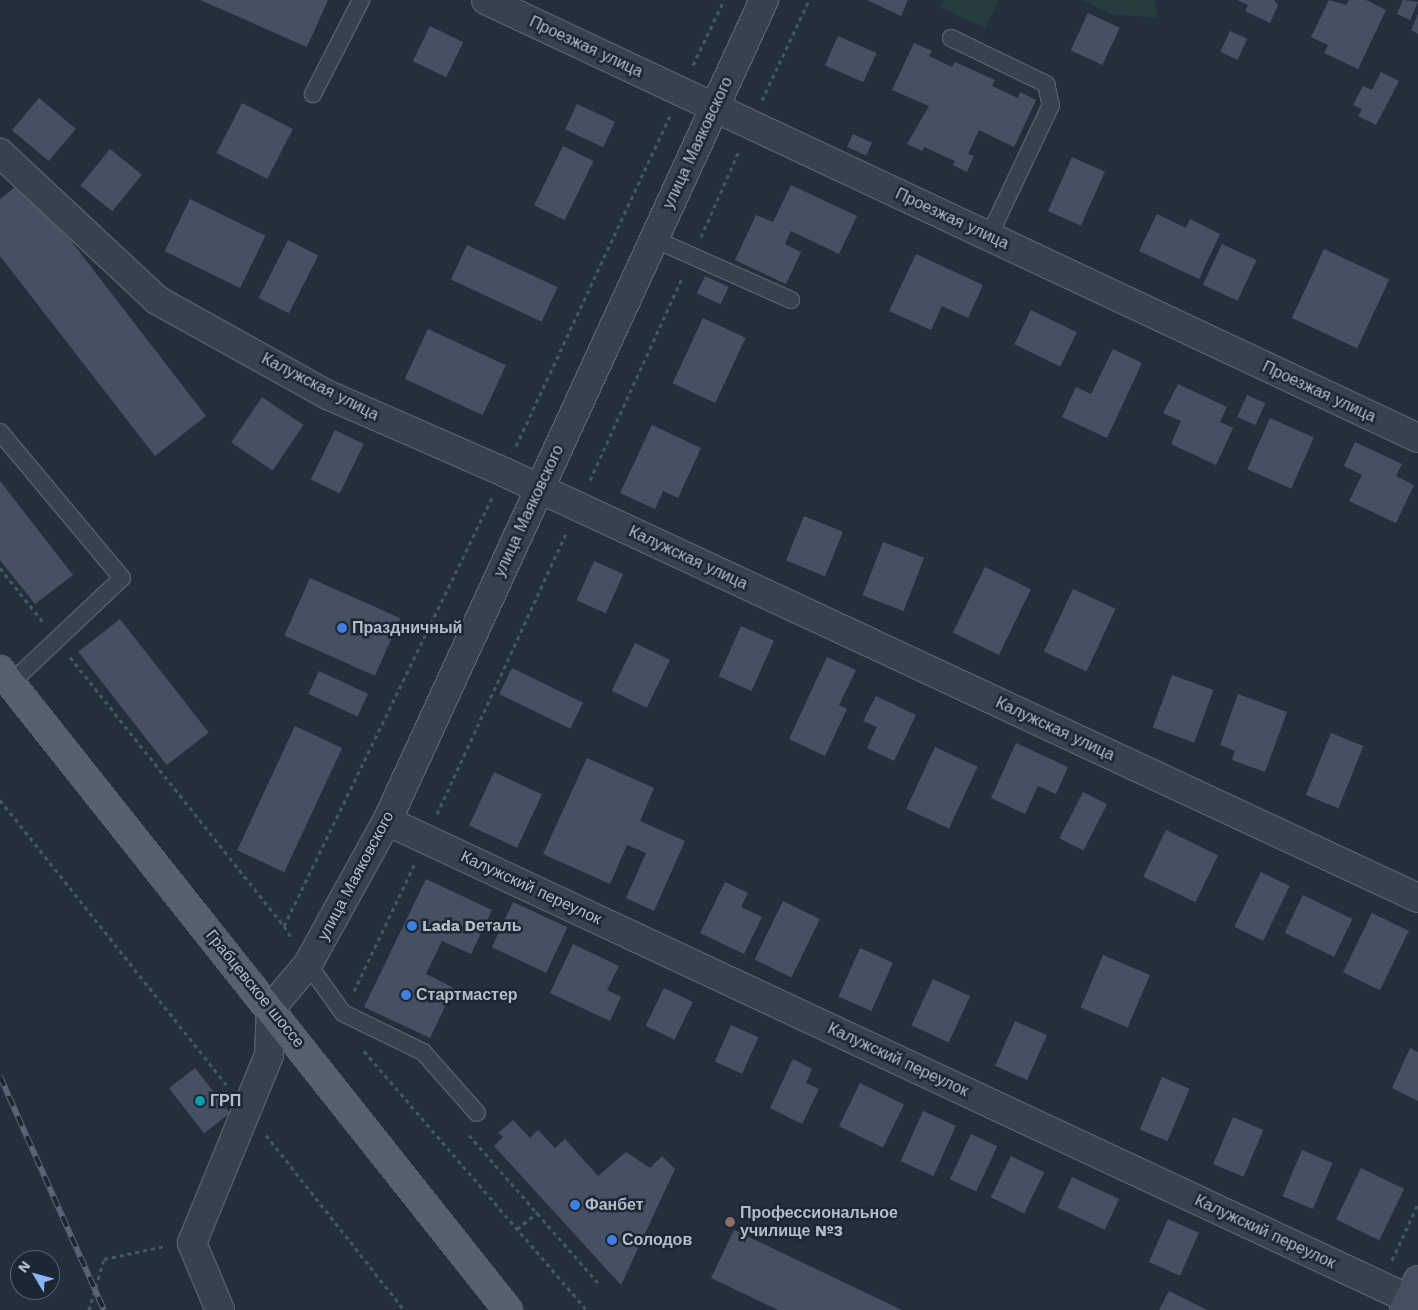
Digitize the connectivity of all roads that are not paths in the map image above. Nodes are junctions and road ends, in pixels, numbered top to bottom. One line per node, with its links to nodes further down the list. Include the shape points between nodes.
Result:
1 (361, 0): 5 (lane)
2 (486, 0): 6 (street, Проезжая улица)
3 (764, 0): 6 (street, улица Маяковского)
4 (951, 38): 8 (lane, via 1046,84 1051,105)
5 (313, 94)
6 (715, 107): 8 (street, Проезжая улица); 9 (street, улица Маяковского)
7 (0, 153): 13 (street, Калужская улица, via 157,300 328,395)
8 (989, 236): 12 (street, Проезжая улица)
9 (654, 239): 10 (lane); 13 (street, улица Маяковского)
10 (791, 300)
11 (0, 432): 14 (lane, via 122,578 58,641)
12 (1418, 438)
13 (539, 489): 15 (street, улица Маяковского); 16 (street, Калужская улица)
14 (5, 677): 18 (main road, Грабцевское шоссе)
15 (387, 821): 17 (street, улица Маяковского); 20 (street, Калужский переулок, via 1380,1286)
16 (1418, 898)
17 (308, 964): 18 (street, улица Маяковского); 19 (lane, via 343,1013 423,1052)
18 (271, 1008): 21 (street, via 269,1054 192,1243); 22 (main road, Грабцевское шоссе)
19 (477, 1113)
20 (1410, 1296)
21 (220, 1310)
22 (508, 1310)

